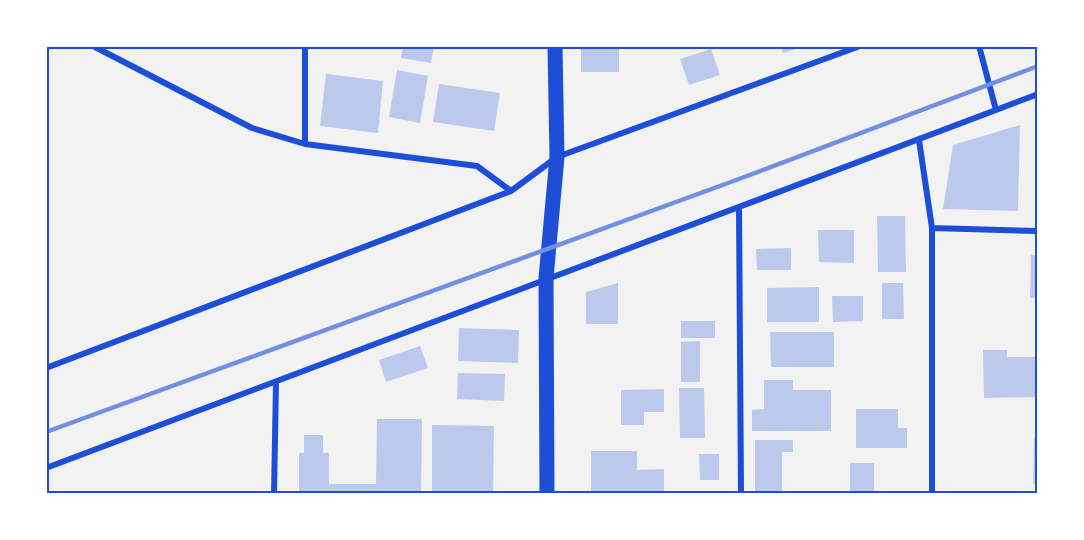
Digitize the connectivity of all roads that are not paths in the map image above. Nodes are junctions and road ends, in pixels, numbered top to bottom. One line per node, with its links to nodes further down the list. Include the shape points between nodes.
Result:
1 (93, 46): 9 (street, via 252,128)
2 (305, 46): 9 (street)
3 (555, 46): 10 (main road)
4 (860, 46): 10 (street)
5 (980, 46): 7 (street)
6 (1038, 94): 7 (street)
7 (996, 110): 8 (street)
8 (919, 140): 12 (street); 13 (street)
9 (305, 144): 11 (street, via 477,166)
10 (557, 157): 11 (street); 15 (main road)
11 (511, 191): 16 (street)
12 (739, 207): 15 (street); 21 (street)
13 (932, 228): 14 (street); 22 (street)
14 (1038, 231)
15 (546, 278): 17 (street); 20 (main road)
16 (46, 368)
17 (276, 383): 18 (street); 19 (street)
18 (46, 468)
19 (274, 494)
20 (547, 494)
21 (741, 494)
22 (932, 494)

